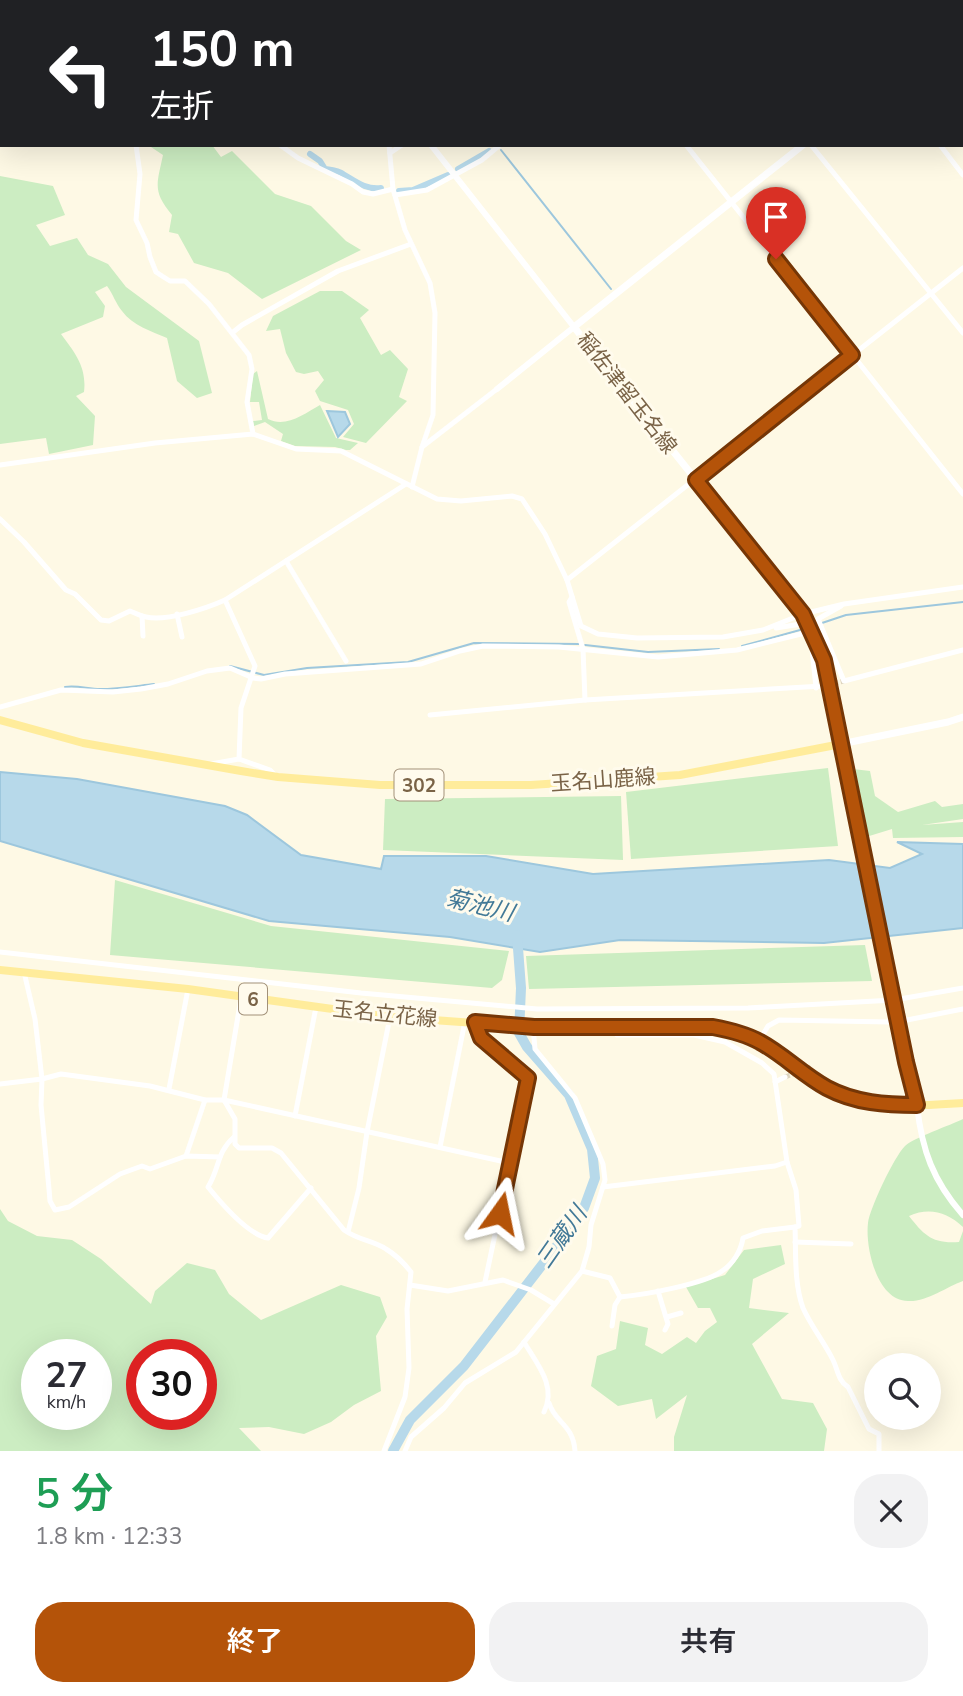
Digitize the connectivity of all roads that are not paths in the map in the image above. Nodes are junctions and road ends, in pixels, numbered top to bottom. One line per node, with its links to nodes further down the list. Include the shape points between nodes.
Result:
1 (136, 147): 20 (street, via 140,174 136,220 156,272 170,281 185,281)
2 (282, 147): 14 (street, via 363,192)
3 (389, 147): 11 (street)
4 (399, 147): 11 (street)
5 (433, 147): 13 (street)
6 (498, 147): 13 (street)
7 (688, 147): 15 (street)
8 (800, 147): 15 (main road, 稲佐津留玉名線)
9 (813, 147): 18 (street)
10 (942, 147): 12 (street)
11 (390, 153): 14 (street)
12 (963, 174)
13 (455, 175): 14 (street, via 427,190); 19 (street)
14 (394, 192): 16 (street)
15 (730, 202): 19 (main road, 稲佐津留玉名線); 22 (street)
16 (411, 244): 20 (street, via 338,271); 25 (street, via 430,283 435,313 433,415)
17 (963, 268): 18 (street)
18 (932, 293): 21 (street); 22 (street)
19 (574, 327): 23 (street); 27 (main road, 稲佐津留玉名線)
20 (232, 333): 24 (street, via 249,355 247,402)
21 (963, 333)
22 (852, 355): 27 (street); 29 (street)
23 (497, 389): 25 (street)
24 (253, 434): 26 (street); 28 (street, via 296,449 341,451)
25 (422, 447): 28 (street)
26 (0, 465)
27 (696, 480): 32 (street); 38 (main road, 稲佐津留玉名線)
28 (409, 486): 31 (street); 32 (street, via 450,501 499,495 522,499)
29 (963, 494)
30 (0, 519): 39 (street, via 100,620 109,621 130,611)
31 (286, 561): 35 (street); 46 (street)
32 (567, 580): 34 (street)
33 (963, 587): 36 (street)
34 (572, 597): 40 (street, via 581,626 598,634 697,638); 44 (street, via 569,602)
35 (225, 600): 37 (street); 47 (street, via 251,654)
36 (844, 604): 38 (street); 45 (street, via 818,619 844,681)
37 (177, 614): 39 (street); 43 (street)
38 (803, 614): 40 (street); 53 (main road, 稲佐津留玉名線, via 824,660)
39 (142, 616): 42 (street)
40 (763, 630): 41 (street, via 801,624)
41 (805, 633): 44 (street, via 737,650 658,657); 48 (street, via 820,687)
42 (143, 636)
43 (182, 637)
44 (583, 649): 47 (street, via 483,646 421,664); 48 (street)
45 (963, 650)
46 (346, 661)
47 (253, 678): 49 (street, via 230,668 141,689 61,690); 54 (street, via 241,708)
48 (585, 700): 50 (street)
49 (0, 707)
50 (430, 715)
51 (963, 717): 53 (main road, 302)
52 (0, 720): 55 (main road, 玉名山鹿線 / 302, via 83,743)
53 (841, 744): 56 (main road, 玉名山鹿線 / 302, via 680,775 531,785 380,785); 62 (main road)
54 (239, 759): 55 (street); 56 (street)
55 (208, 765): 56 (main road, 玉名山鹿線 / 302)
56 (278, 777)
57 (0, 952): 62 (street, via 527,1008 734,1008)
58 (0, 970): 59 (main road, 玉名立花線 / 6)
59 (23, 971): 61 (main road, 玉名立花線 / 6); 75 (street)
60 (963, 988): 62 (street)
61 (187, 989): 63 (main road, 玉名立花線 / 6); 78 (street)
62 (893, 997): 82 (main road)
63 (241, 998): 64 (main road, 玉名立花線 / 6); 80 (street)
64 (316, 1007): 66 (main road, 玉名立花線 / 6); 83 (street)
65 (963, 1009): 67 (street)
66 (390, 1017): 68 (main road, 玉名立花線 / 6); 84 (street)
67 (907, 1020)
68 (465, 1021): 69 (main road, 玉名立花線 / 6); 86 (street)
69 (475, 1022): 71 (main road, 玉名立花線 / 6); 90 (street, via 481,1038 528,1078)
70 (890, 1022): 73 (street, via 779,1020 768,1026)
71 (534, 1027): 72 (main road, 玉名立花線 / 6); 91 (street, via 535,1049 564,1082 585,1119 603,1164)
72 (611, 1028): 73 (main road, 玉名立花線 / 6, via 713,1027); 76 (street, via 617,1034 694,1035 725,1042 762,1063 774,1074)
73 (759, 1041): 82 (main road, 玉名立花線 / 6, via 827,1088 867,1102)
74 (785, 1077): 76 (street)
75 (42, 1079): 77 (street); 78 (street, via 61,1074); 87 (street, via 50,1201 55,1210 69,1207 120,1174)
76 (775, 1082): 89 (street)
77 (0, 1084)
78 (169, 1089): 79 (street)
79 (205, 1100): 80 (street); 87 (street)
80 (224, 1100): 83 (street); 85 (street, via 234,1119)
81 (963, 1103): 82 (main road, 玉名立花線 / 6)
82 (917, 1105): 93 (street, via 927,1158 944,1192)
83 (295, 1116): 84 (street)
84 (367, 1132): 86 (street); 95 (street)
85 (234, 1137): 88 (street); 92 (street, via 239,1148 272,1148 281,1153)
86 (440, 1147): 90 (street)
87 (186, 1156): 88 (street)
88 (220, 1157): 92 (street, via 208,1187 264,1238)
89 (787, 1162): 91 (street); 94 (street, via 799,1212 799,1226)
90 (510, 1163): 99 (street)
91 (603, 1187): 98 (street)
92 (311, 1188): 95 (street)
93 (963, 1215)
94 (795, 1227): 96 (street); 101 (street, via 743,1238 732,1263 720,1273)
95 (348, 1233): 100 (street, via 385,1248 401,1261 411,1272)
96 (796, 1242): 97 (street); 114 (street, via 803,1307 869,1429 879,1434)
97 (851, 1244)
98 (583, 1270): 102 (street, via 610,1278); 103 (street)
99 (485, 1282): 100 (street, via 449,1291); 103 (street, via 503,1280)
100 (410, 1285): 111 (street, via 405,1397)
101 (658, 1291): 102 (street); 105 (street)
102 (620, 1297): 106 (street)
103 (554, 1304): 108 (street)
104 (681, 1313): 105 (street)
105 (667, 1317): 107 (street)
106 (612, 1326)
107 (665, 1330)
108 (524, 1342): 109 (street, via 546,1379); 112 (street, via 512,1357 465,1382 411,1437)
109 (548, 1403): 110 (street); 113 (street, via 569,1428)
110 (544, 1412)
111 (384, 1451)
112 (405, 1451)
113 (575, 1451)
114 (879, 1451)

